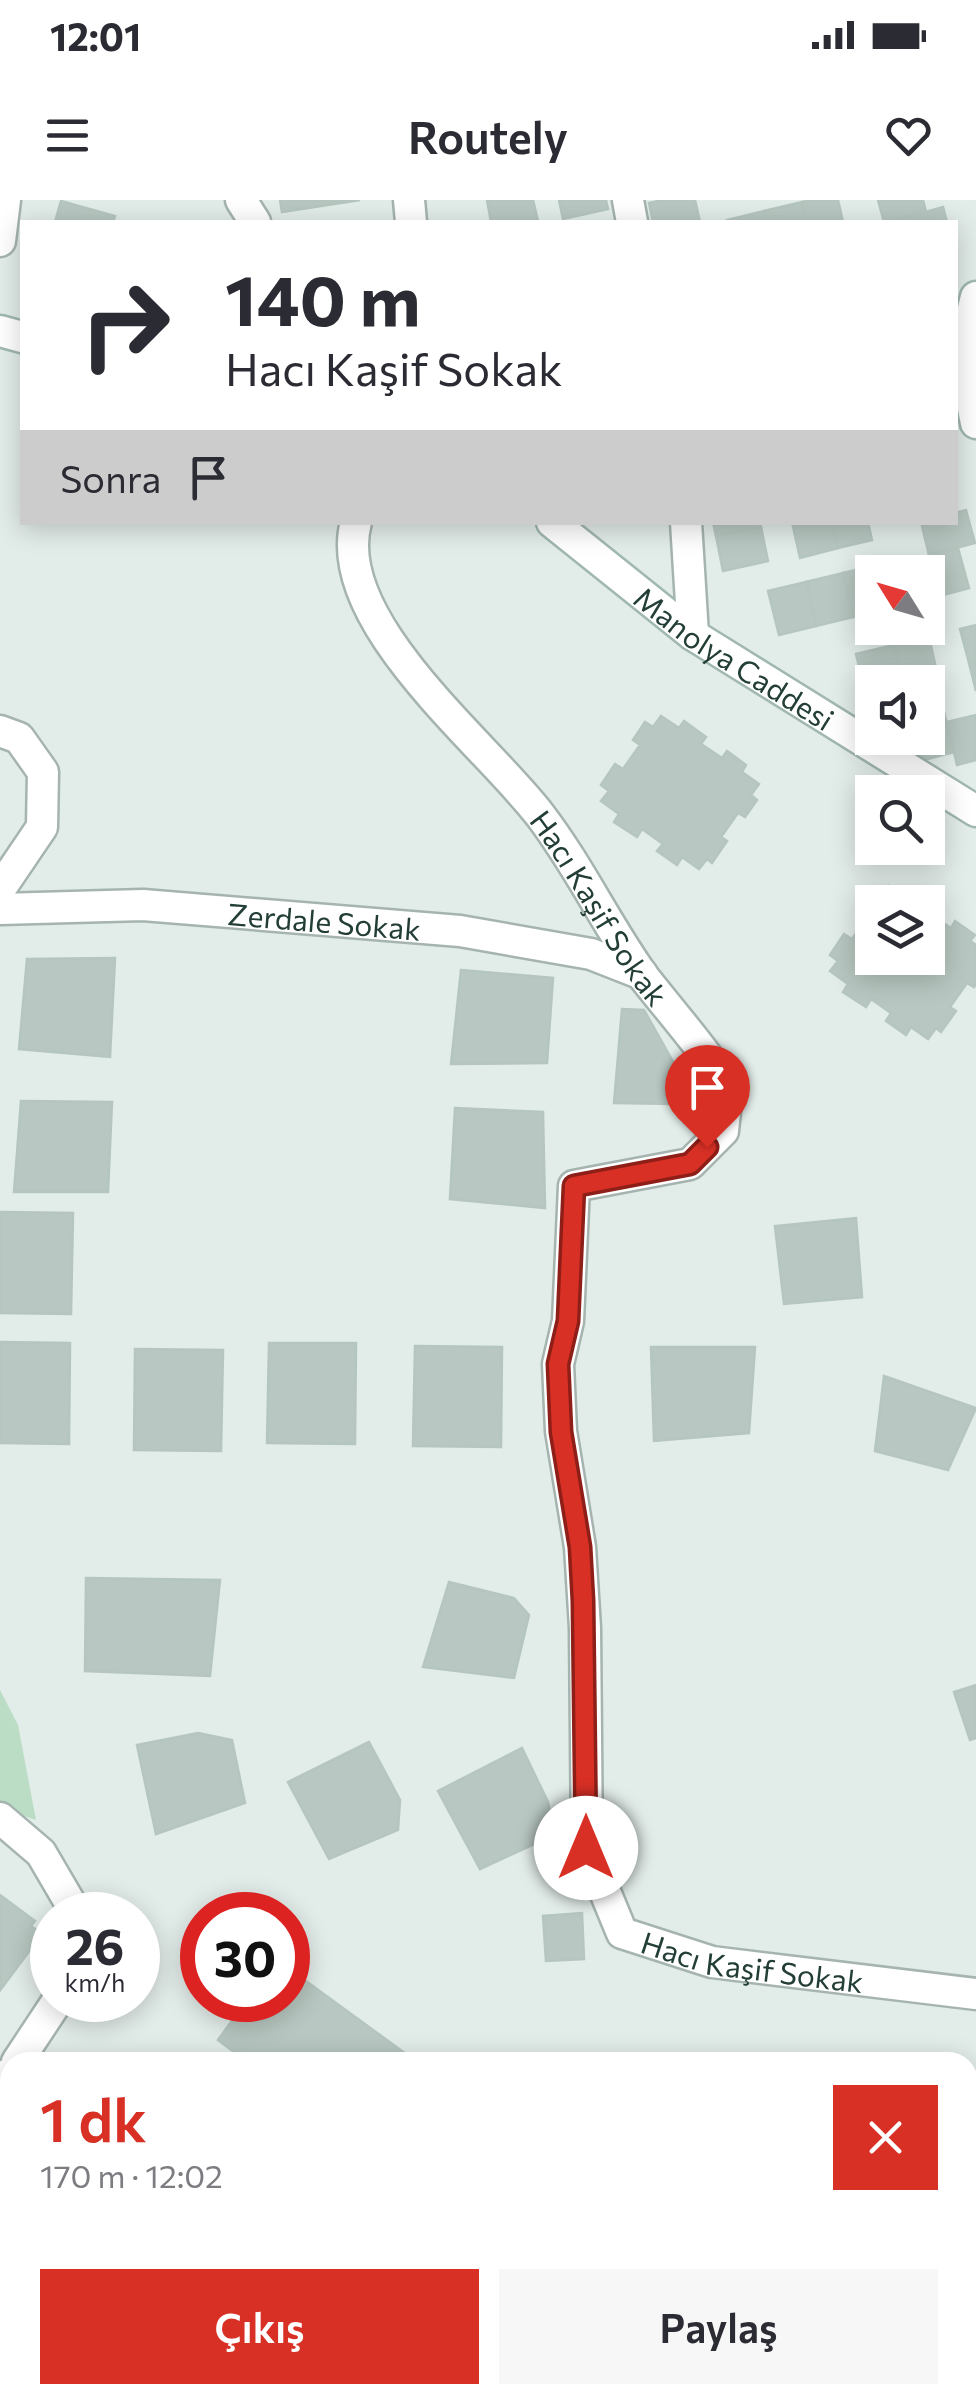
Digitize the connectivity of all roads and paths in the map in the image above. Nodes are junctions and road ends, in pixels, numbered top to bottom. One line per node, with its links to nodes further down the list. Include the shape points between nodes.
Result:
1 (5, 200): 2 (street)
2 (0, 241)
3 (976, 297): 4 (street, via 962,352)
4 (976, 423)
5 (355, 525): 13 (street, Hacı Kaşif Sokak, via 357,573 378,626 540,815)
6 (556, 525): 8 (street, Manolya Caddesi)
7 (686, 525): 8 (street)
8 (693, 635): 10 (street, Manolya Caddesi)
9 (0, 730): 11 (street, via 19,738 43,772 42,827)
10 (976, 812)
11 (0, 889)
12 (0, 909): 13 (street, Zerdale Sokak, via 143,905 460,931 590,954)
13 (642, 974): 16 (street, Hacı Kaşif Sokak, via 725,1084 723,1131 690,1164 574,1186 568,1321 558,1364 581,1563 586,1848 622,1934 712,1962)
14 (0, 1818): 15 (street, via 40,1853)
15 (62, 1892)
16 (976, 1994)
17 (43, 2022): 18 (street)
18 (24, 2052)

